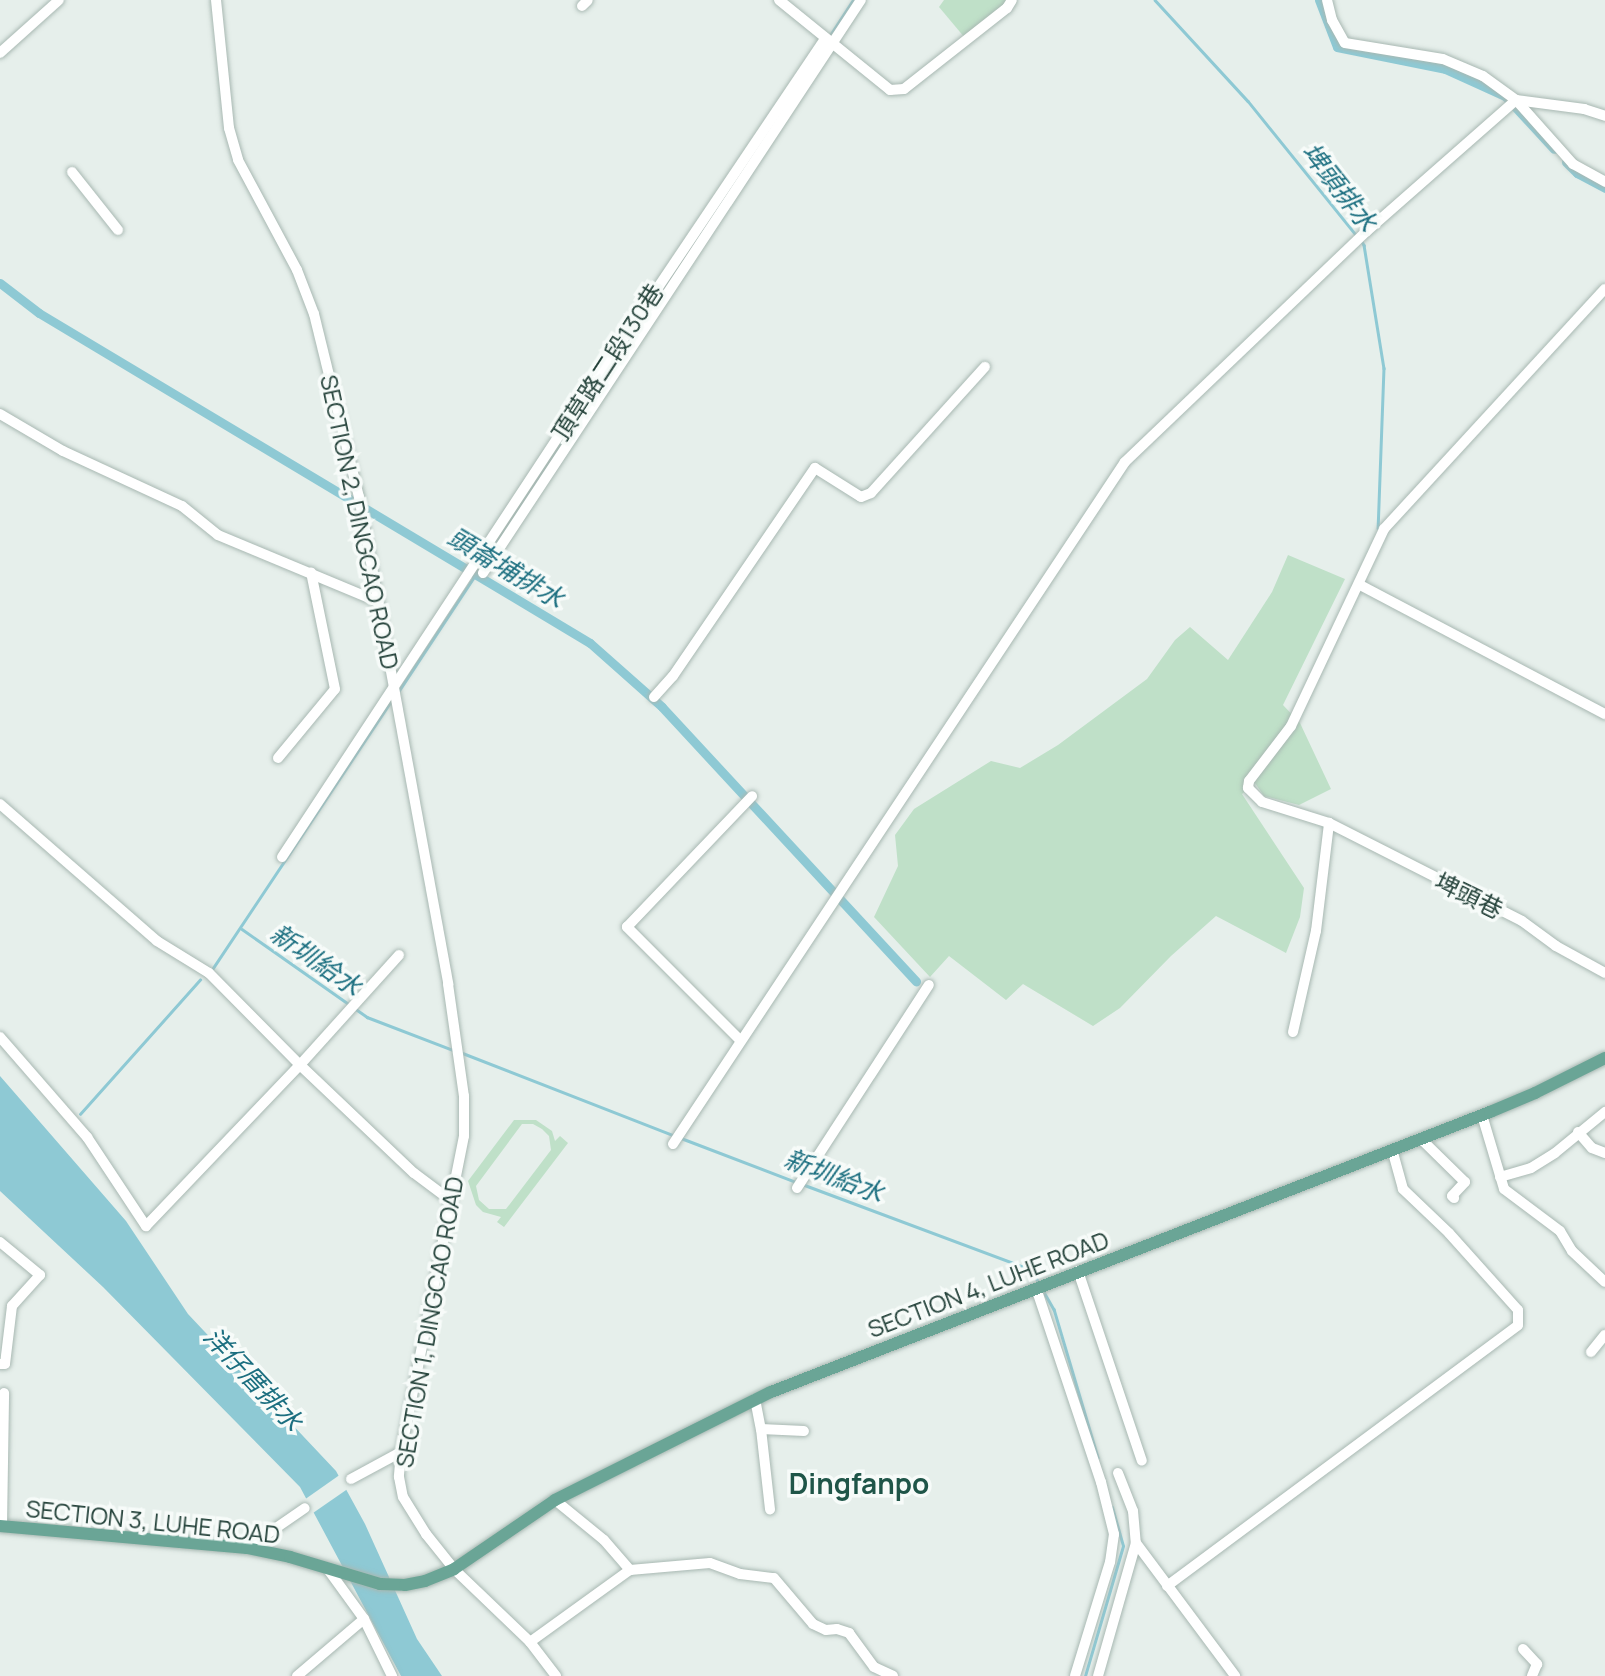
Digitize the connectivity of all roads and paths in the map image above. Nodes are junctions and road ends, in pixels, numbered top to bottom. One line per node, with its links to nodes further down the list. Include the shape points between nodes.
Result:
1 (59, 0): 8 (street)
2 (216, 0): 20 (street, SECTION 2, DINGCAO ROAD, via 238,160 297,270 322,336)
3 (779, 0): 7 (street)
4 (861, 0): 7 (street)
5 (1012, 0): 7 (street, via 1007,9 904,89 890,90)
6 (1327, 0): 9 (street, via 1345,43 1443,59 1483,76)
7 (828, 41): 18 (street); 21 (street, 頂草路二段130巷, via 653,293)
8 (0, 53)
9 (1516, 100): 10 (street, via 1584,109); 12 (street, via 1573,164); 34 (street, via 1367,231 1125,462)
10 (1605, 117)
11 (72, 172): 13 (street)
12 (1605, 182)
13 (118, 230)
14 (1605, 289): 19 (street, via 1384,529)
15 (985, 368): 22 (street, via 871,494 861,497 815,468)
16 (0, 414): 17 (street, via 63,451 182,506 218,536)
17 (311, 572): 20 (street); 24 (street, via 335,689)
18 (483, 573)
19 (1360, 585): 23 (street); 27 (street, 埤頭巷, via 1291,726 1248,788 1262,802)
20 (379, 602): 21 (street, SECTION 2, DINGCAO ROAD)
21 (394, 687): 28 (street, 頂草路二段130巷); 36 (street, SECTION 2, DINGCAO ROAD)
22 (654, 698)
23 (1605, 715)
24 (278, 758)
25 (749, 800): 34 (street, via 627,927)
26 (0, 804): 37 (street, via 157,941 209,973)
27 (1329, 823): 30 (street, 埤頭巷, via 1522,921); 32 (street, via 1316,930)
28 (282, 857)
29 (399, 955): 37 (street)
30 (1605, 973)
31 (929, 985): 46 (street)
32 (1293, 1032)
33 (0, 1037): 37 (street, via 86,1137 146,1226)
34 (740, 1040): 42 (street)
35 (1605, 1058): 39 (main road, SECTION 4, LUHE ROAD)
36 (460, 1060): 48 (street, SECTION 1, DINGCAO ROAD, via 466,1124)
37 (300, 1065): 48 (street, via 414,1173)
38 (1605, 1111): 40 (street)
39 (1482, 1115): 41 (main road, SECTION 4, LUHE ROAD); 45 (street)
40 (1578, 1132): 44 (street, via 1592,1148); 45 (street, via 1531,1168)
41 (1420, 1138): 43 (main road, SECTION 4, LUHE ROAD); 47 (street, via 1465,1182)
42 (673, 1144)
43 (1392, 1149): 50 (main road, SECTION 4, LUHE ROAD); 74 (street, via 1403,1189 1518,1310 1518,1325)
44 (1605, 1153)
45 (1500, 1177): 51 (street, via 1504,1189 1560,1231 1572,1251)
46 (797, 1188)
47 (1454, 1198)
48 (450, 1200): 60 (street, SECTION 1, DINGCAO ROAD)
49 (0, 1242): 55 (street, via 40,1275 12,1306 5,1364)
50 (1078, 1271): 52 (main road, SECTION 4, LUHE ROAD); 61 (street)
51 (1605, 1282)
52 (1036, 1288): 57 (main road, SECTION 4, LUHE ROAD); 82 (street, via 1114,1534 1110,1562)
53 (1605, 1335): 54 (street)
54 (1591, 1352)
55 (0, 1364)
56 (4, 1393): 67 (street)
57 (755, 1399): 58 (street); 64 (main road, SECTION 4, LUHE ROAD)
58 (761, 1429): 59 (street); 66 (street)
59 (804, 1431)
60 (401, 1452): 63 (street); 71 (street, SECTION 1, DINGCAO ROAD, via 403,1497)
61 (1142, 1461)
62 (1118, 1474): 68 (street, via 1133,1511)
63 (351, 1479)
64 (555, 1500): 71 (main road, SECTION 4, LUHE ROAD); 72 (street, via 604,1540)
65 (305, 1508): 69 (street)
66 (770, 1509)
67 (1, 1526): 69 (main road, SECTION 3, LUHE ROAD)
68 (1136, 1543): 74 (street); 83 (street)
69 (247, 1548): 70 (main road, SECTION 3, LUHE ROAD)
70 (327, 1568): 73 (main road, SECTION 3, LUHE ROAD, via 380,1584); 75 (street)
71 (454, 1569): 73 (main road, SECTION 4, LUHE ROAD); 76 (street, SECTION 1, DINGCAO ROAD)
72 (630, 1570): 76 (street); 81 (street, via 710,1563 740,1574 774,1578 813,1624 849,1633 874,1667)
73 (405, 1585)
74 (1167, 1586): 84 (street)
75 (364, 1619): 78 (street); 79 (street)
76 (530, 1642): 80 (street, SECTION 1, DINGCAO ROAD)
77 (1523, 1649): 85 (street, via 1537,1664)
78 (297, 1676)
79 (392, 1676)
80 (556, 1676)
81 (893, 1676)
82 (1075, 1676)
83 (1098, 1676)
84 (1235, 1676)
85 (1532, 1676)

